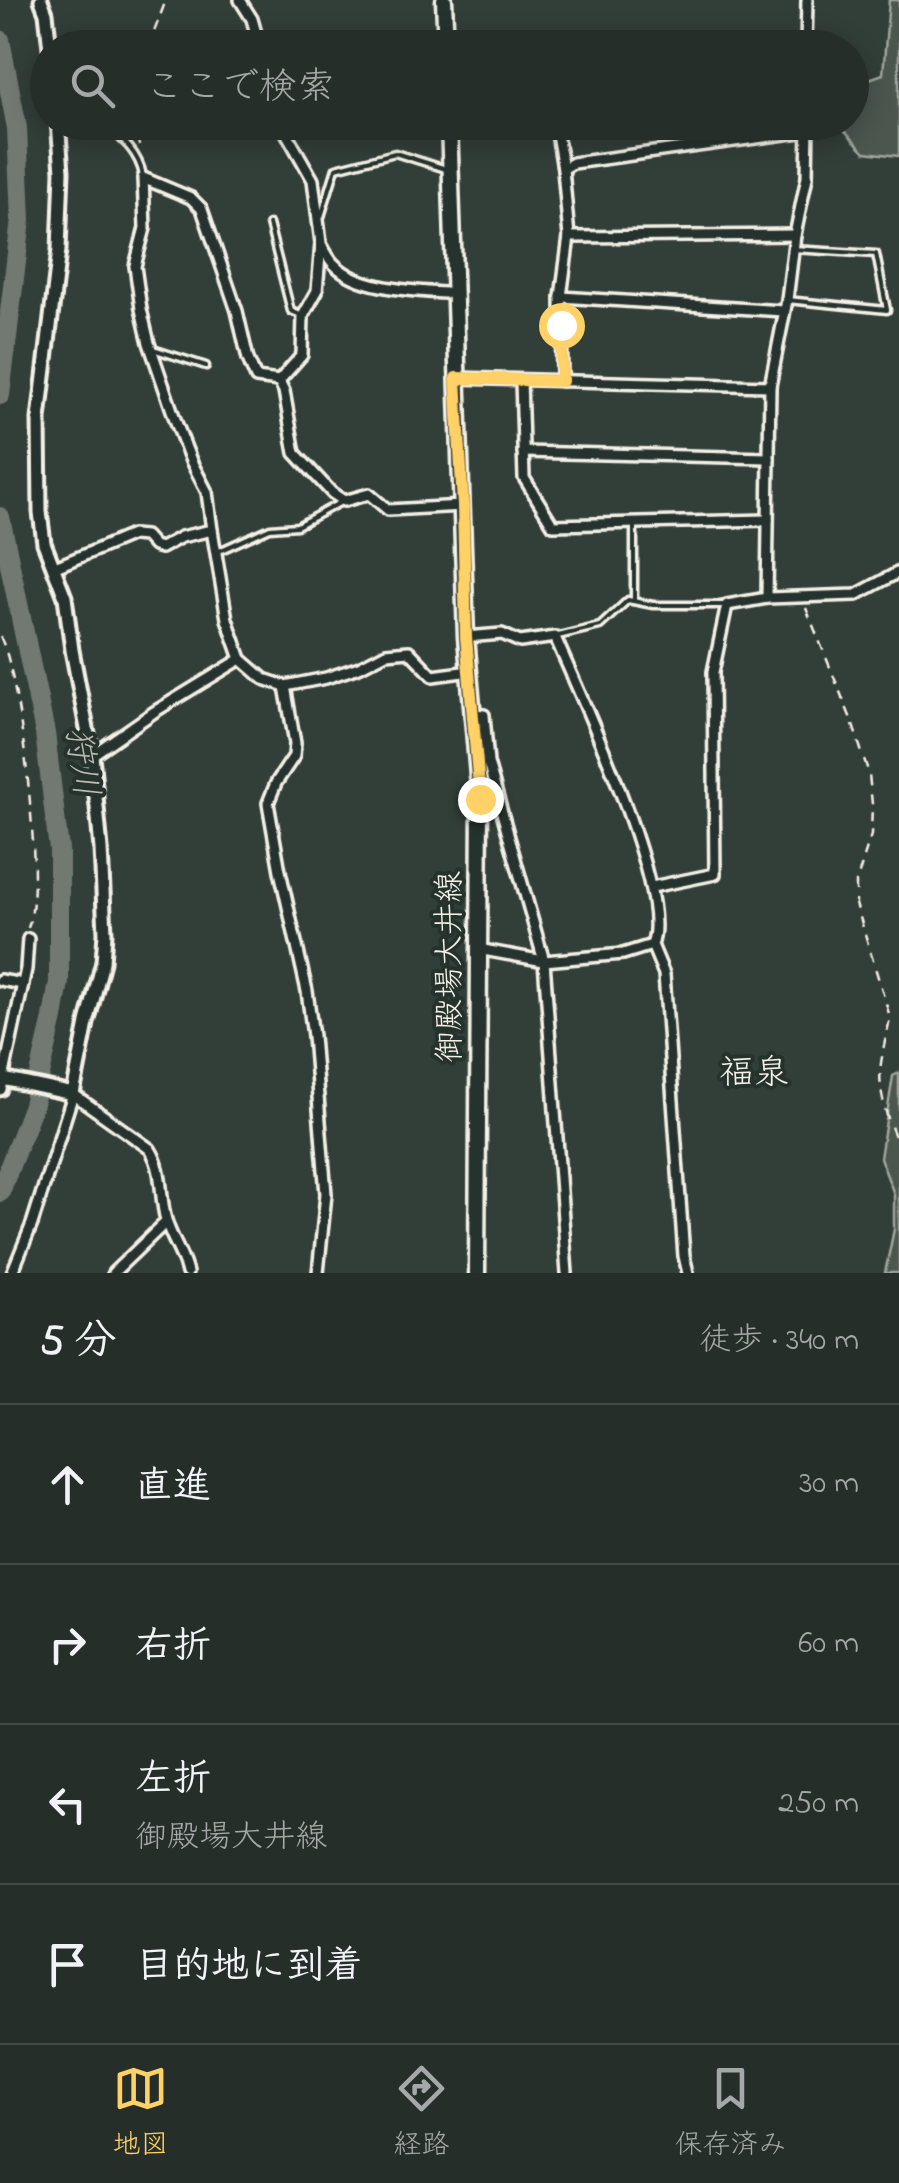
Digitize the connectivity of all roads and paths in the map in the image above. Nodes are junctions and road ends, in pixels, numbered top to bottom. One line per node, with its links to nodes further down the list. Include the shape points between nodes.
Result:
1 (41, 0): 6 (street)
2 (166, 0): 7 (path)
3 (240, 0): 8 (street)
4 (444, 0): 9 (main road)
5 (807, 0): 10 (street)
6 (48, 30)
7 (155, 30)
8 (255, 30)
9 (445, 30)
10 (806, 30)
11 (59, 140): 48 (street, via 58,250 39,419 40,512)
12 (122, 140): 19 (lane)
13 (138, 140): 19 (path)
14 (290, 140): 24 (street, via 312,180)
15 (450, 140): 21 (main road, 御殿場大井線)
16 (558, 140): 20 (street)
17 (723, 140): 20 (street)
18 (808, 140): 25 (street)
19 (140, 160): 22 (lane)
20 (563, 169): 26 (street)
21 (451, 170): 24 (lane, via 395,153 336,168); 29 (main road, 御殿場大井線)
22 (143, 178): 33 (street, via 145,228 135,266); 37 (street, via 202,209 256,378)
23 (269, 224): 32 (lane, via 291,311)
24 (319, 226): 27 (street)
25 (795, 235): 26 (street); 28 (street)
26 (569, 237): 30 (street)
27 (321, 243): 29 (street, via 332,264 352,278); 32 (street, via 317,291)
28 (793, 249): 31 (street); 31 (lane, via 876,254 887,310)
29 (456, 294): 35 (main road, 御殿場大井線)
30 (561, 297): 31 (street); 38 (street)
31 (786, 306): 39 (street)
32 (303, 316): 37 (street, via 302,355)
33 (151, 349): 34 (lane); 46 (street, via 207,492)
34 (206, 366)
35 (456, 378): 36 (street); 43 (main road, 御殿場大井線)
36 (520, 380): 38 (street); 40 (street)
37 (280, 381): 42 (street, via 295,453)
38 (562, 381): 39 (street)
39 (770, 386): 41 (street)
40 (523, 452): 41 (street); 45 (street, via 524,478 553,525)
41 (769, 458): 44 (street)
42 (344, 500): 43 (street, via 369,494 388,510); 47 (lane, via 297,526 270,528)
43 (463, 506): 55 (main road, 御殿場大井線)
44 (768, 520): 45 (street); 51 (street)
45 (634, 523): 52 (lane)
46 (212, 530): 47 (street); 48 (street, via 160,548 132,536)
47 (214, 553): 57 (street)
48 (53, 568): 61 (street, via 66,597)
49 (899, 572): 50 (street, via 856,595)
50 (802, 597): 51 (street); 71 (path, via 868,774 870,835 856,904 890,1017 880,1061 882,1102)
51 (768, 598): 53 (street)
52 (634, 602): 53 (lane); 56 (lane, via 628,600 600,626)
53 (727, 605): 62 (street, via 713,672 715,874)
54 (0, 636): 63 (path, via 22,725 30,794 34,877)
55 (466, 637): 56 (street); 58 (main road, 御殿場大井線)
56 (555, 637): 62 (street)
57 (241, 660): 59 (street); 61 (street)
58 (470, 671): 59 (street, via 433,676 409,651); 60 (main road, 御殿場大井線)
59 (285, 686): 76 (street, via 294,756 268,802 313,1036 326,1194)
60 (473, 714): 65 (main road, 御殿場大井線, via 480,799); 66 (street, via 484,716 488,764)
61 (92, 755): 70 (street, via 105,932)
62 (652, 887): 64 (street)
63 (28, 933): 68 (street)
64 (652, 945): 66 (street); 79 (street, via 664,974)
65 (478, 949): 66 (street); 77 (main road, 御殿場大井線)
66 (544, 962): 78 (street)
67 (0, 980): 68 (street)
68 (23, 984): 69 (street)
69 (1, 1082): 70 (street)
70 (73, 1094): 72 (street, via 150,1149 158,1161); 73 (street)
71 (899, 1144)
72 (166, 1222): 74 (street); 75 (street)
73 (12, 1273)
74 (113, 1273)
75 (187, 1273)
76 (318, 1273)
77 (477, 1273)
78 (567, 1273)
79 (688, 1273)

